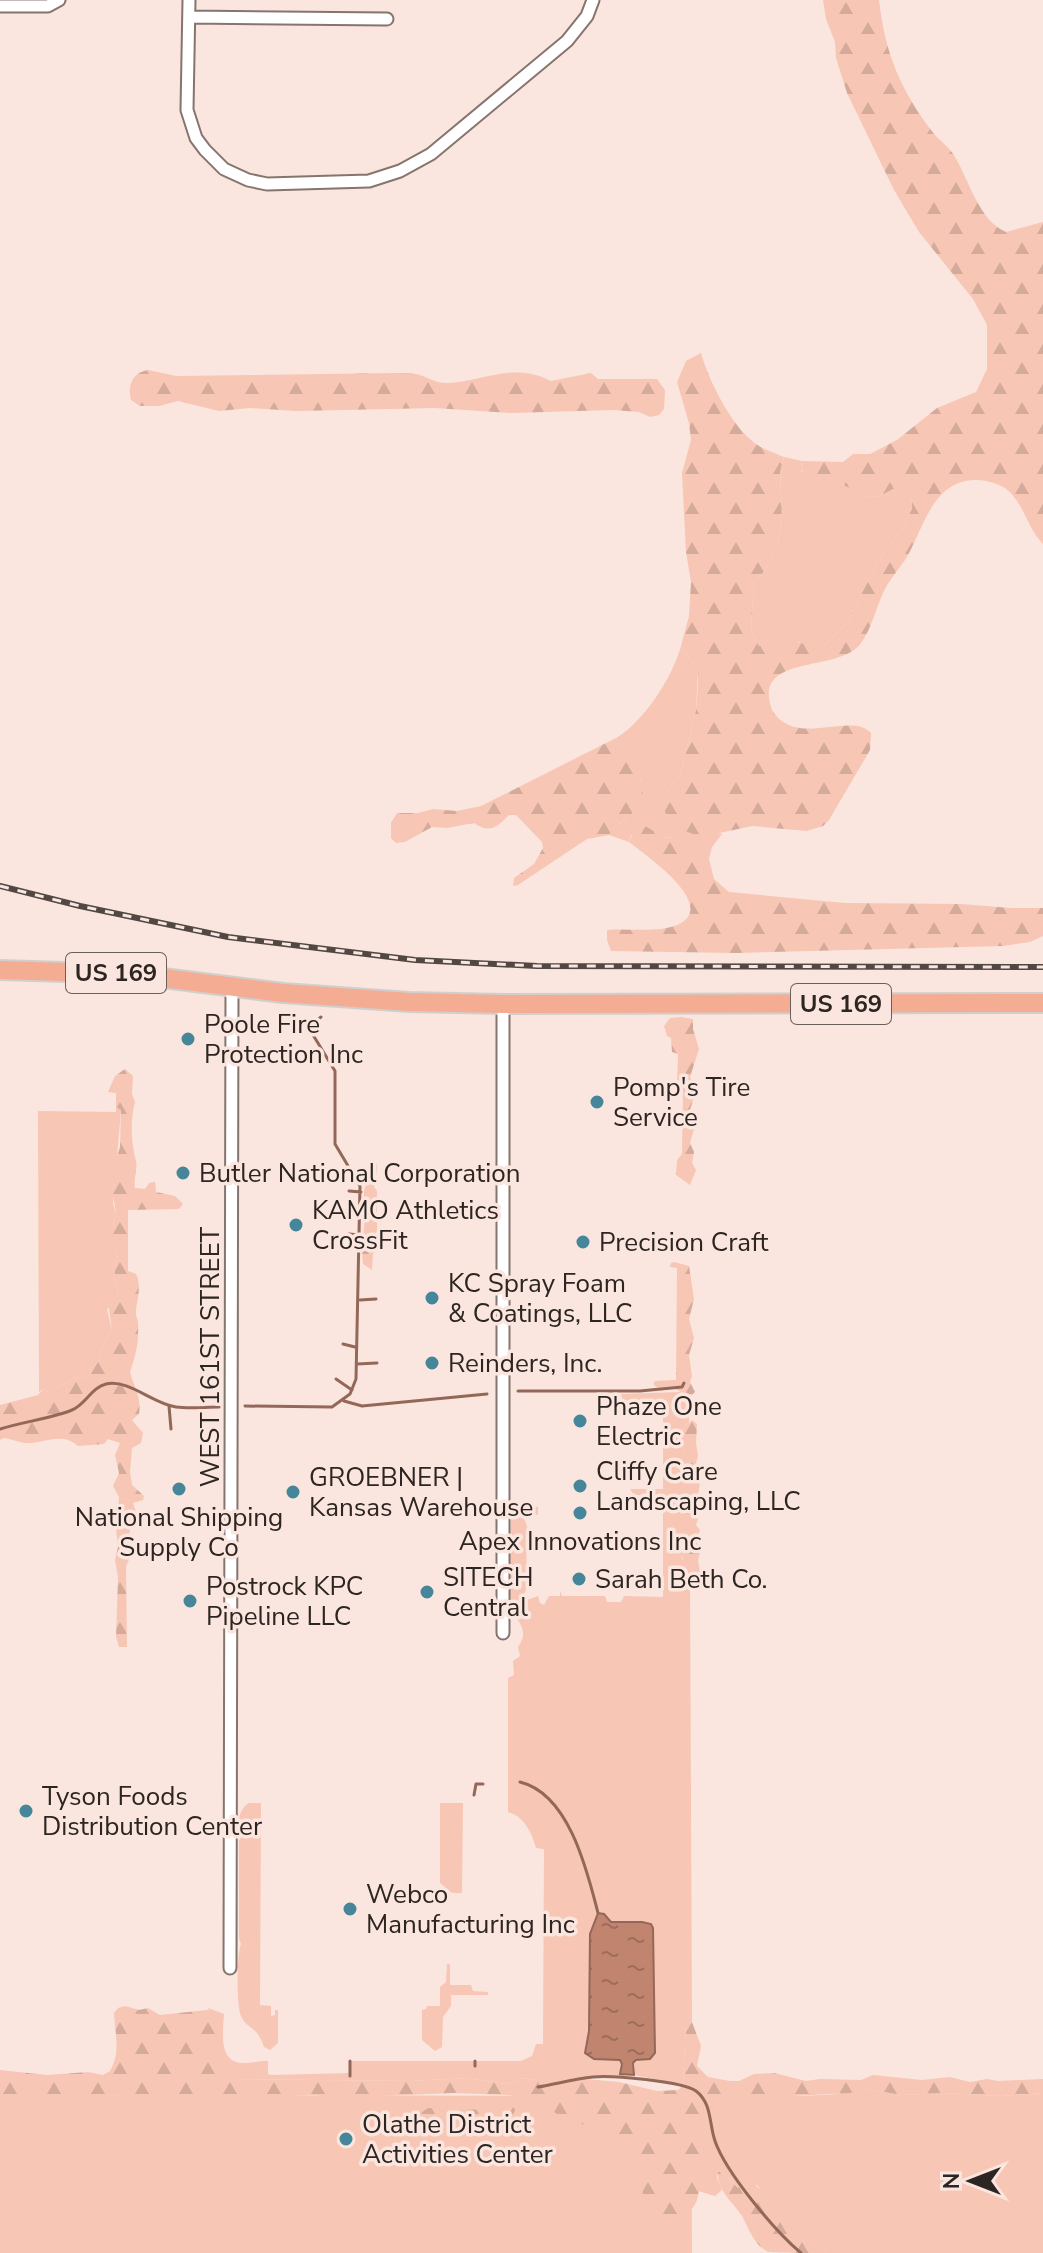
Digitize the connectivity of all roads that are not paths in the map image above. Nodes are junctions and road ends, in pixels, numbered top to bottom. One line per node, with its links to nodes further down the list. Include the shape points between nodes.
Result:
1 (59, 0): 4 (street, via 48,6)
2 (189, 0): 5 (street)
3 (593, 0): 5 (street, via 567,41 431,154 400,171 351,183 267,184 224,169 212,157 196,138 187,110)
4 (0, 6)
5 (189, 17): 6 (street)
6 (387, 19)
7 (0, 970): 8 (highway, US 169, via 131,974)
8 (232, 987): 10 (highway, US 169); 12 (street, WEST 161ST STREET)
9 (1043, 1003): 10 (highway, US 169)
10 (503, 1004): 11 (street)
11 (503, 1633)
12 (230, 1968)

